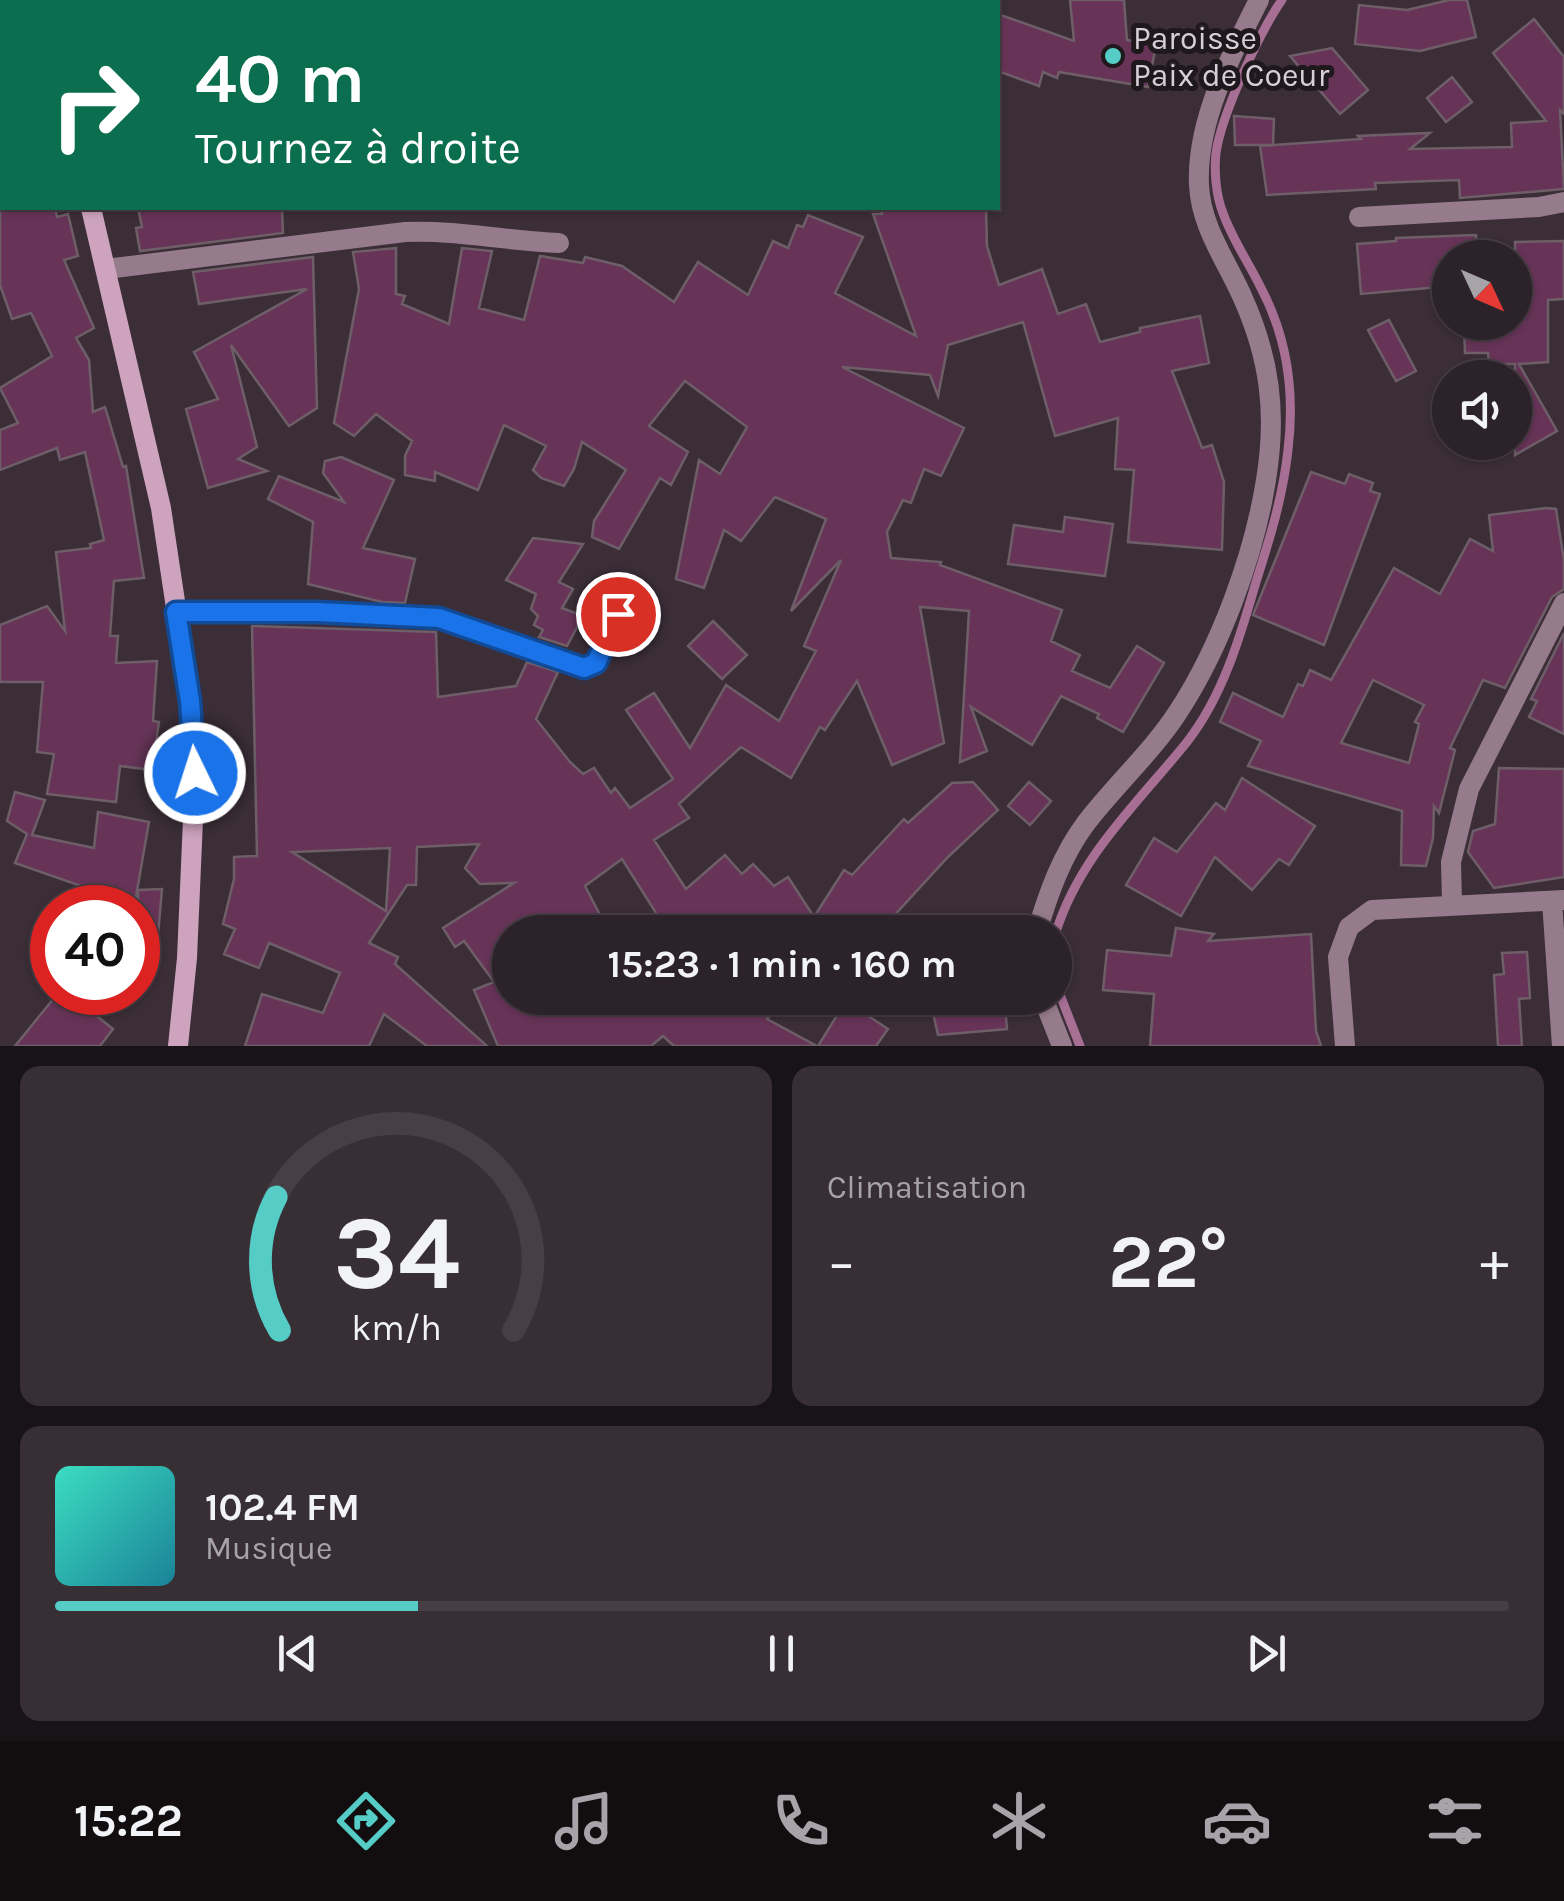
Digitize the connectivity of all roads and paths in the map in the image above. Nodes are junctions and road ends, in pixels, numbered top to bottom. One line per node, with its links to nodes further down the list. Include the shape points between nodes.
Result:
1 (1258, 0): 12 (street, via 1200,148 1199,186 1204,220 1265,353 1271,412 1266,481 1240,583 1197,680 1176,716 1084,826)
2 (1564, 202): 4 (street)
3 (91, 210): 6 (street)
4 (1360, 217)
5 (559, 243): 6 (street, via 406,232)
6 (106, 269): 8 (street, via 161,508)
7 (1564, 603): 11 (street, via 1469,789 1451,862)
8 (176, 612): 9 (street, via 439,618 584,668 596,663); 14 (street, via 195,773)
9 (618, 614)
10 (1558, 901): 11 (street); 17 (street)
11 (1452, 904): 16 (street, via 1372,910 1349,927 1338,957)
12 (1042, 915)
13 (1050, 1015): 15 (street)
14 (178, 1046)
15 (1062, 1046)
16 (1345, 1046)
17 (1562, 1046)

